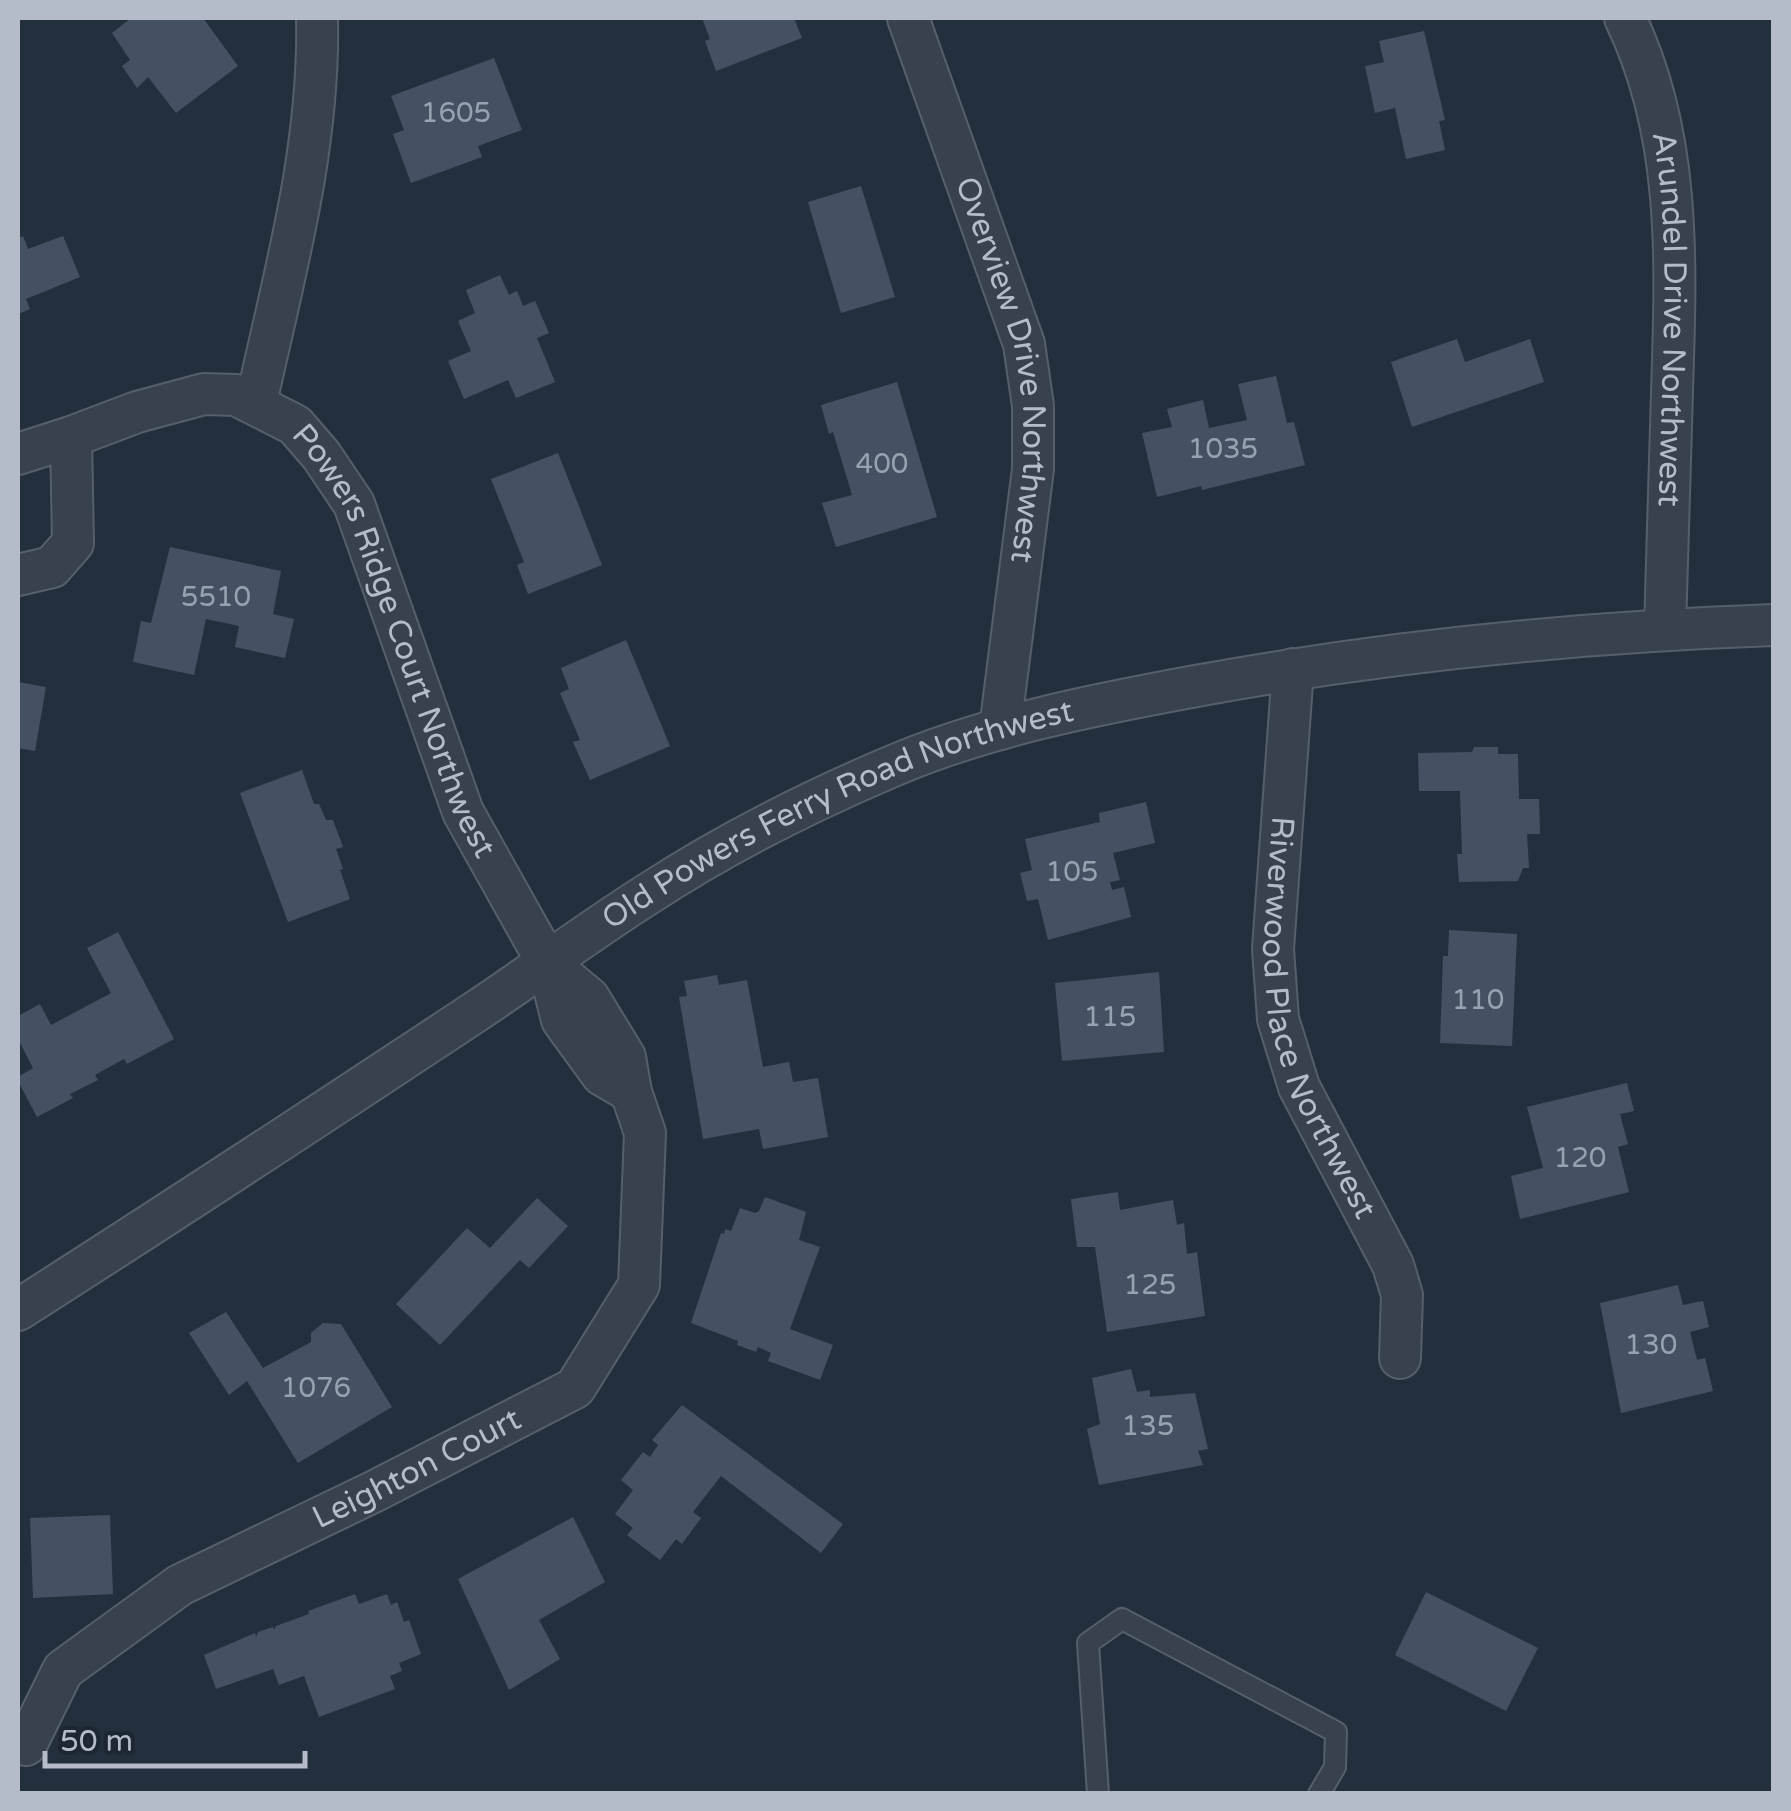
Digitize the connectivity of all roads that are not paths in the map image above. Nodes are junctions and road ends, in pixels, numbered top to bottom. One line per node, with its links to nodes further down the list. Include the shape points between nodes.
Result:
1 (317, 18): 4 (street, via 308,170)
2 (908, 18): 11 (street, Overview Drive Northwest, via 1024,344 1034,406 1033,469)
3 (1624, 18): 9 (street, Arundel Drive Northwest, via 1662,130 1672,192 1676,258)
4 (256, 402): 5 (street, Powers Ridge Court Northwest, via 204,394); 12 (street, Powers Ridge Court Northwest, via 295,425 354,504 463,812)
5 (71, 437): 6 (street, Powers Ridge Court Northwest); 7 (street, via 73,543 52,567)
6 (18, 454)
7 (18, 574)
8 (1774, 624): 9 (street, Old Powers Ferry Road Northwest)
9 (1665, 628): 10 (street, Old Powers Ferry Road Northwest)
10 (1293, 669): 11 (street, Old Powers Ferry Road Northwest); 14 (street, Riverwood Place Northwest, via 1273,948 1278,1020 1299,1087 1394,1265 1402,1296)
11 (1000, 729): 12 (street, Old Powers Ferry Road Northwest, via 890,767 763,827 649,893)
12 (548, 964): 13 (street, Old Powers Ferry Road Northwest); 15 (street, Leighton Court, via 589,998 625,1056 645,1133 639,1284 575,1388 180,1585 63,1670)
13 (18, 1310)
14 (1400, 1358)
15 (26, 1745)
16 (1098, 1794): 17 (lane, via 1088,1643 1122,1619 1336,1732 1335,1767)
17 (1319, 1794)

